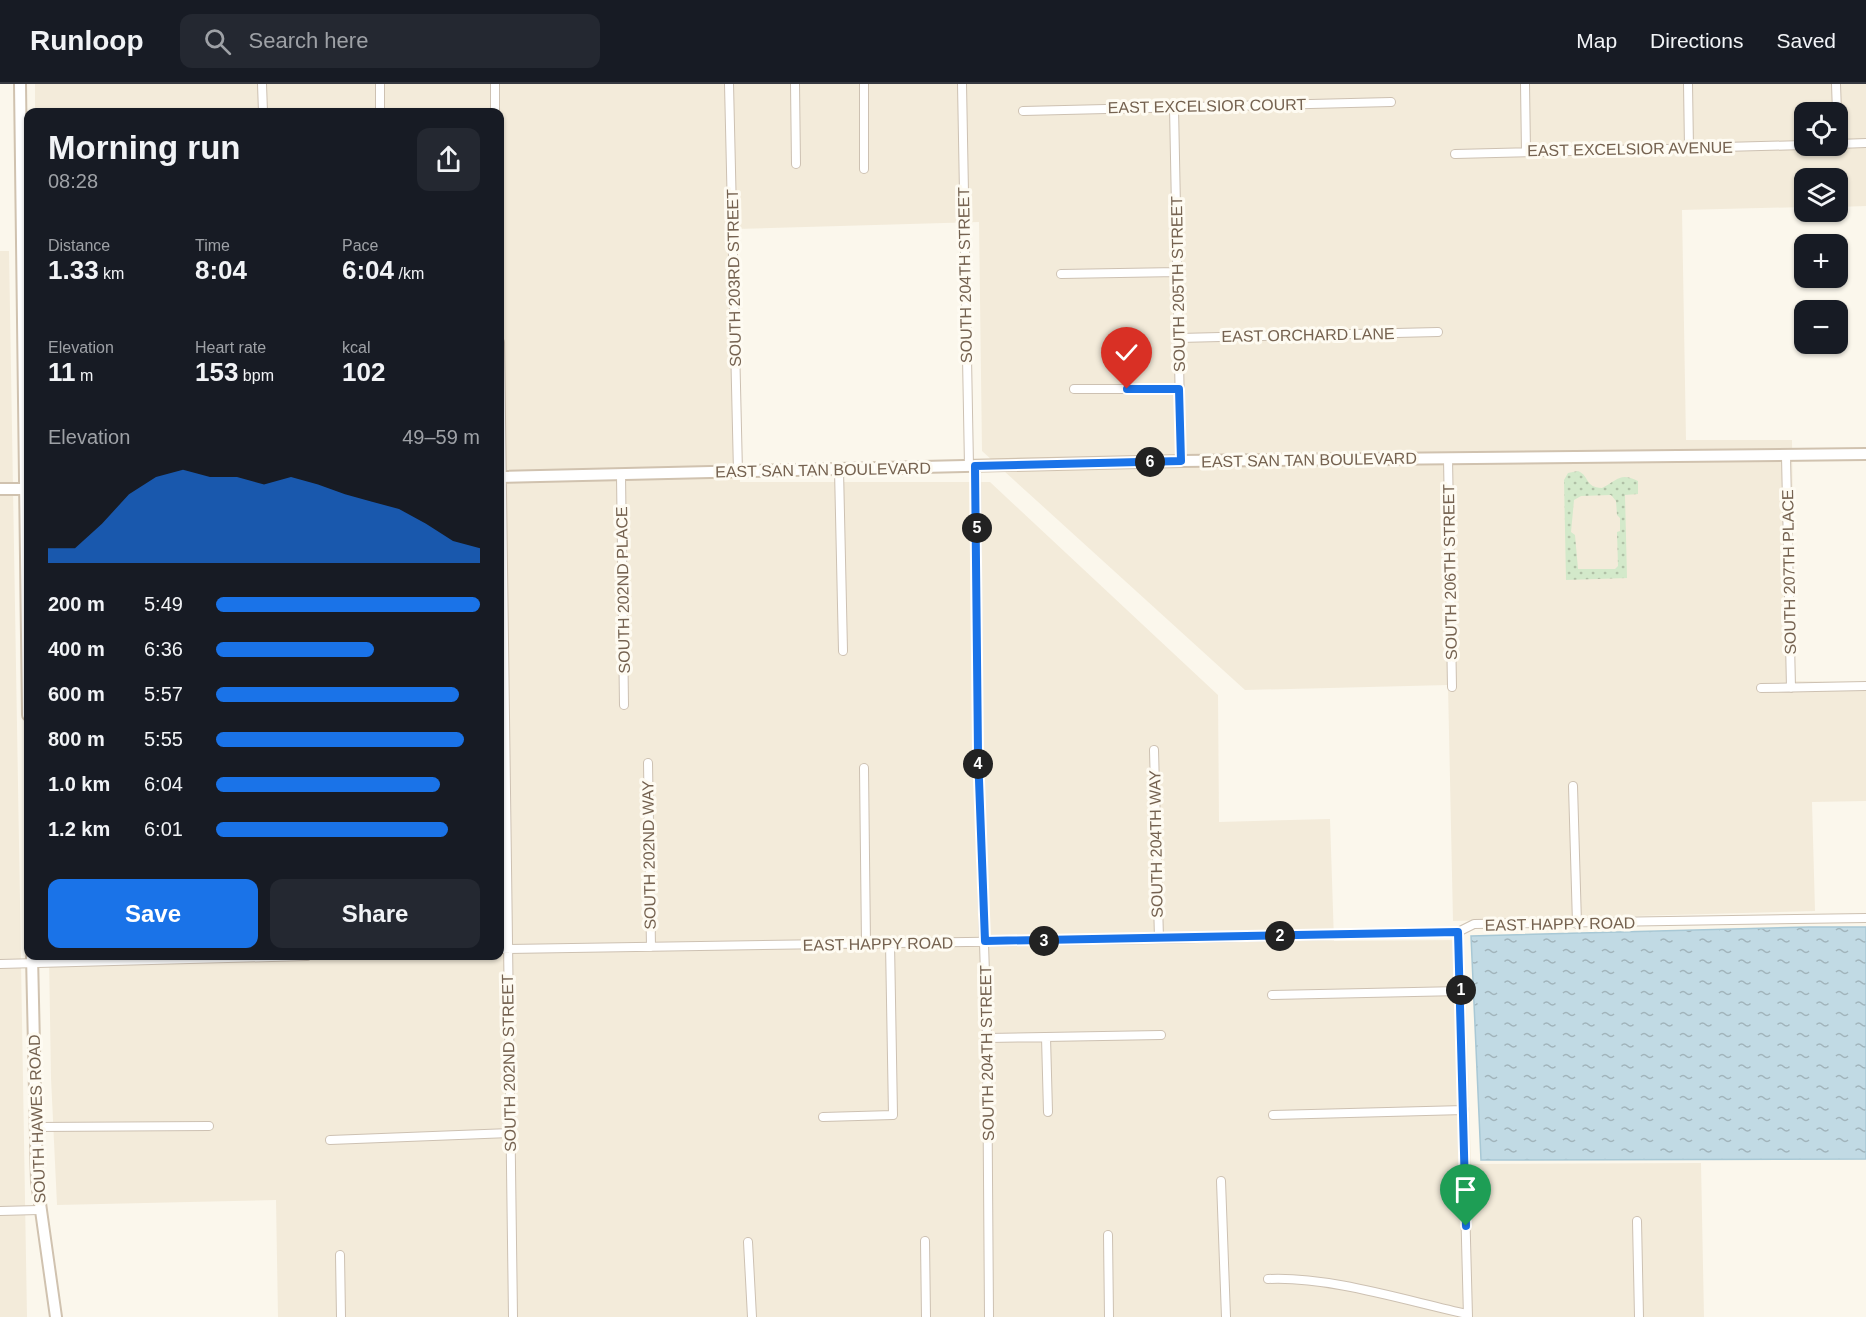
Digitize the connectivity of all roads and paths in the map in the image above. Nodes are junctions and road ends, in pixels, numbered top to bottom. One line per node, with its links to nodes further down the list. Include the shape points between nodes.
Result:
1 (20, 84): 29 (street)
2 (262, 84): 15 (street)
3 (380, 84): 16 (street)
4 (495, 84): 17 (street)
5 (729, 84): 40 (street, SOUTH 203RD STREET)
6 (795, 84): 25 (street)
7 (864, 84): 26 (street)
8 (962, 84): 38 (street, SOUTH 204TH STREET)
9 (1525, 84): 23 (street)
10 (1689, 84): 22 (street)
11 (1836, 84): 13 (street)
12 (1390, 102): 14 (street, EAST EXCELSIOR COURT)
13 (1837, 102)
14 (1174, 107): 18 (street, EAST EXCELSIOR COURT); 27 (street, SOUTH 205TH STREET)
15 (263, 108)
16 (380, 108)
17 (495, 108)
18 (1023, 111)
19 (1866, 143): 20 (street)
20 (1848, 144)
21 (1794, 145): 22 (street, EAST EXCELSIOR AVENUE)
22 (1689, 148): 23 (street, EAST EXCELSIOR AVENUE)
23 (1526, 152): 24 (street, EAST EXCELSIOR AVENUE)
24 (1455, 154)
25 (796, 164)
26 (864, 169)
27 (1178, 272): 28 (street); 31 (street, SOUTH 205TH STREET)
28 (1061, 274)
29 (24, 315)
30 (1438, 332): 31 (street, EAST ORCHARD LANE)
31 (1179, 338): 33 (street, SOUTH 205TH STREET)
32 (1074, 389): 33 (street)
33 (1179, 389): 37 (street, SOUTH 205TH STREET)
34 (1866, 454): 35 (street, EAST SAN TAN BOULEVARD)
35 (1786, 456): 36 (street, EAST SAN TAN BOULEVARD); 49 (street, SOUTH 207TH PLACE)
36 (1448, 458): 37 (street, EAST SAN TAN BOULEVARD); 47 (street, SOUTH 206TH STREET)
37 (1181, 461): 38 (street, EAST SAN TAN BOULEVARD)
38 (972, 466): 39 (street, EAST SAN TAN BOULEVARD); 59 (street, SOUTH 204TH STREET)
39 (839, 469): 40 (street, EAST SAN TAN BOULEVARD); 45 (street)
40 (738, 472): 41 (street, EAST SAN TAN BOULEVARD)
41 (621, 475): 42 (street, EAST SAN TAN BOULEVARD); 50 (street, SOUTH 202ND PLACE)
42 (504, 477)
43 (0, 489): 44 (street)
44 (24, 489)
45 (843, 651)
46 (1866, 686): 49 (street)
47 (1452, 687)
48 (1761, 688): 49 (street)
49 (1791, 688)
50 (624, 705)
51 (1154, 750): 58 (street, SOUTH 204TH WAY)
52 (648, 763): 62 (street, SOUTH 202ND WAY)
53 (864, 768): 60 (street)
54 (1573, 786): 56 (street)
55 (1866, 918): 56 (street, EAST HAPPY ROAD)
56 (1577, 924): 57 (street, EAST HAPPY ROAD, via 1474,924)
57 (1458, 932): 58 (street, EAST HAPPY ROAD); 68 (street)
58 (1159, 939): 59 (street, EAST HAPPY ROAD)
59 (985, 941): 61 (street, EAST HAPPY ROAD); 72 (street, SOUTH 204TH STREET)
60 (866, 944): 61 (street, EAST HAPPY ROAD); 62 (street, EAST HAPPY ROAD)
61 (890, 944): 76 (street, via 893,1115)
62 (651, 947): 63 (street, EAST HAPPY ROAD)
63 (504, 949)
64 (26, 960): 67 (street)
65 (32, 960): 78 (street, SOUTH HAWES ROAD)
66 (503, 960): 79 (street, SOUTH 202ND STREET)
67 (0, 964)
68 (1461, 991): 69 (street); 73 (street)
69 (1272, 995)
70 (1161, 1035): 71 (street)
71 (1046, 1037): 72 (street); 74 (street)
72 (987, 1038): 96 (street, SOUTH 204TH STREET)
73 (1464, 1110): 75 (street); 90 (street)
74 (1048, 1112)
75 (1273, 1115)
76 (823, 1117)
77 (209, 1126): 78 (street)
78 (35, 1127): 82 (street, SOUTH HAWES ROAD)
79 (511, 1133): 80 (street); 93 (street, SOUTH 202ND STREET)
80 (330, 1140)
81 (1221, 1181): 98 (street)
82 (39, 1210): 83 (street); 91 (street, SOUTH HAWES ROAD)
83 (0, 1211)
84 (1637, 1221): 99 (street)
85 (1108, 1235): 97 (street)
86 (925, 1241): 95 (street)
87 (748, 1242): 94 (street)
88 (340, 1255): 92 (street)
89 (1268, 1279): 90 (street, via 1287,1278 1349,1288)
90 (1468, 1315)
91 (56, 1317)
92 (341, 1317)
93 (513, 1317)
94 (752, 1317)
95 (926, 1317)
96 (990, 1317)
97 (1109, 1317)
98 (1226, 1317)
99 (1639, 1317)

